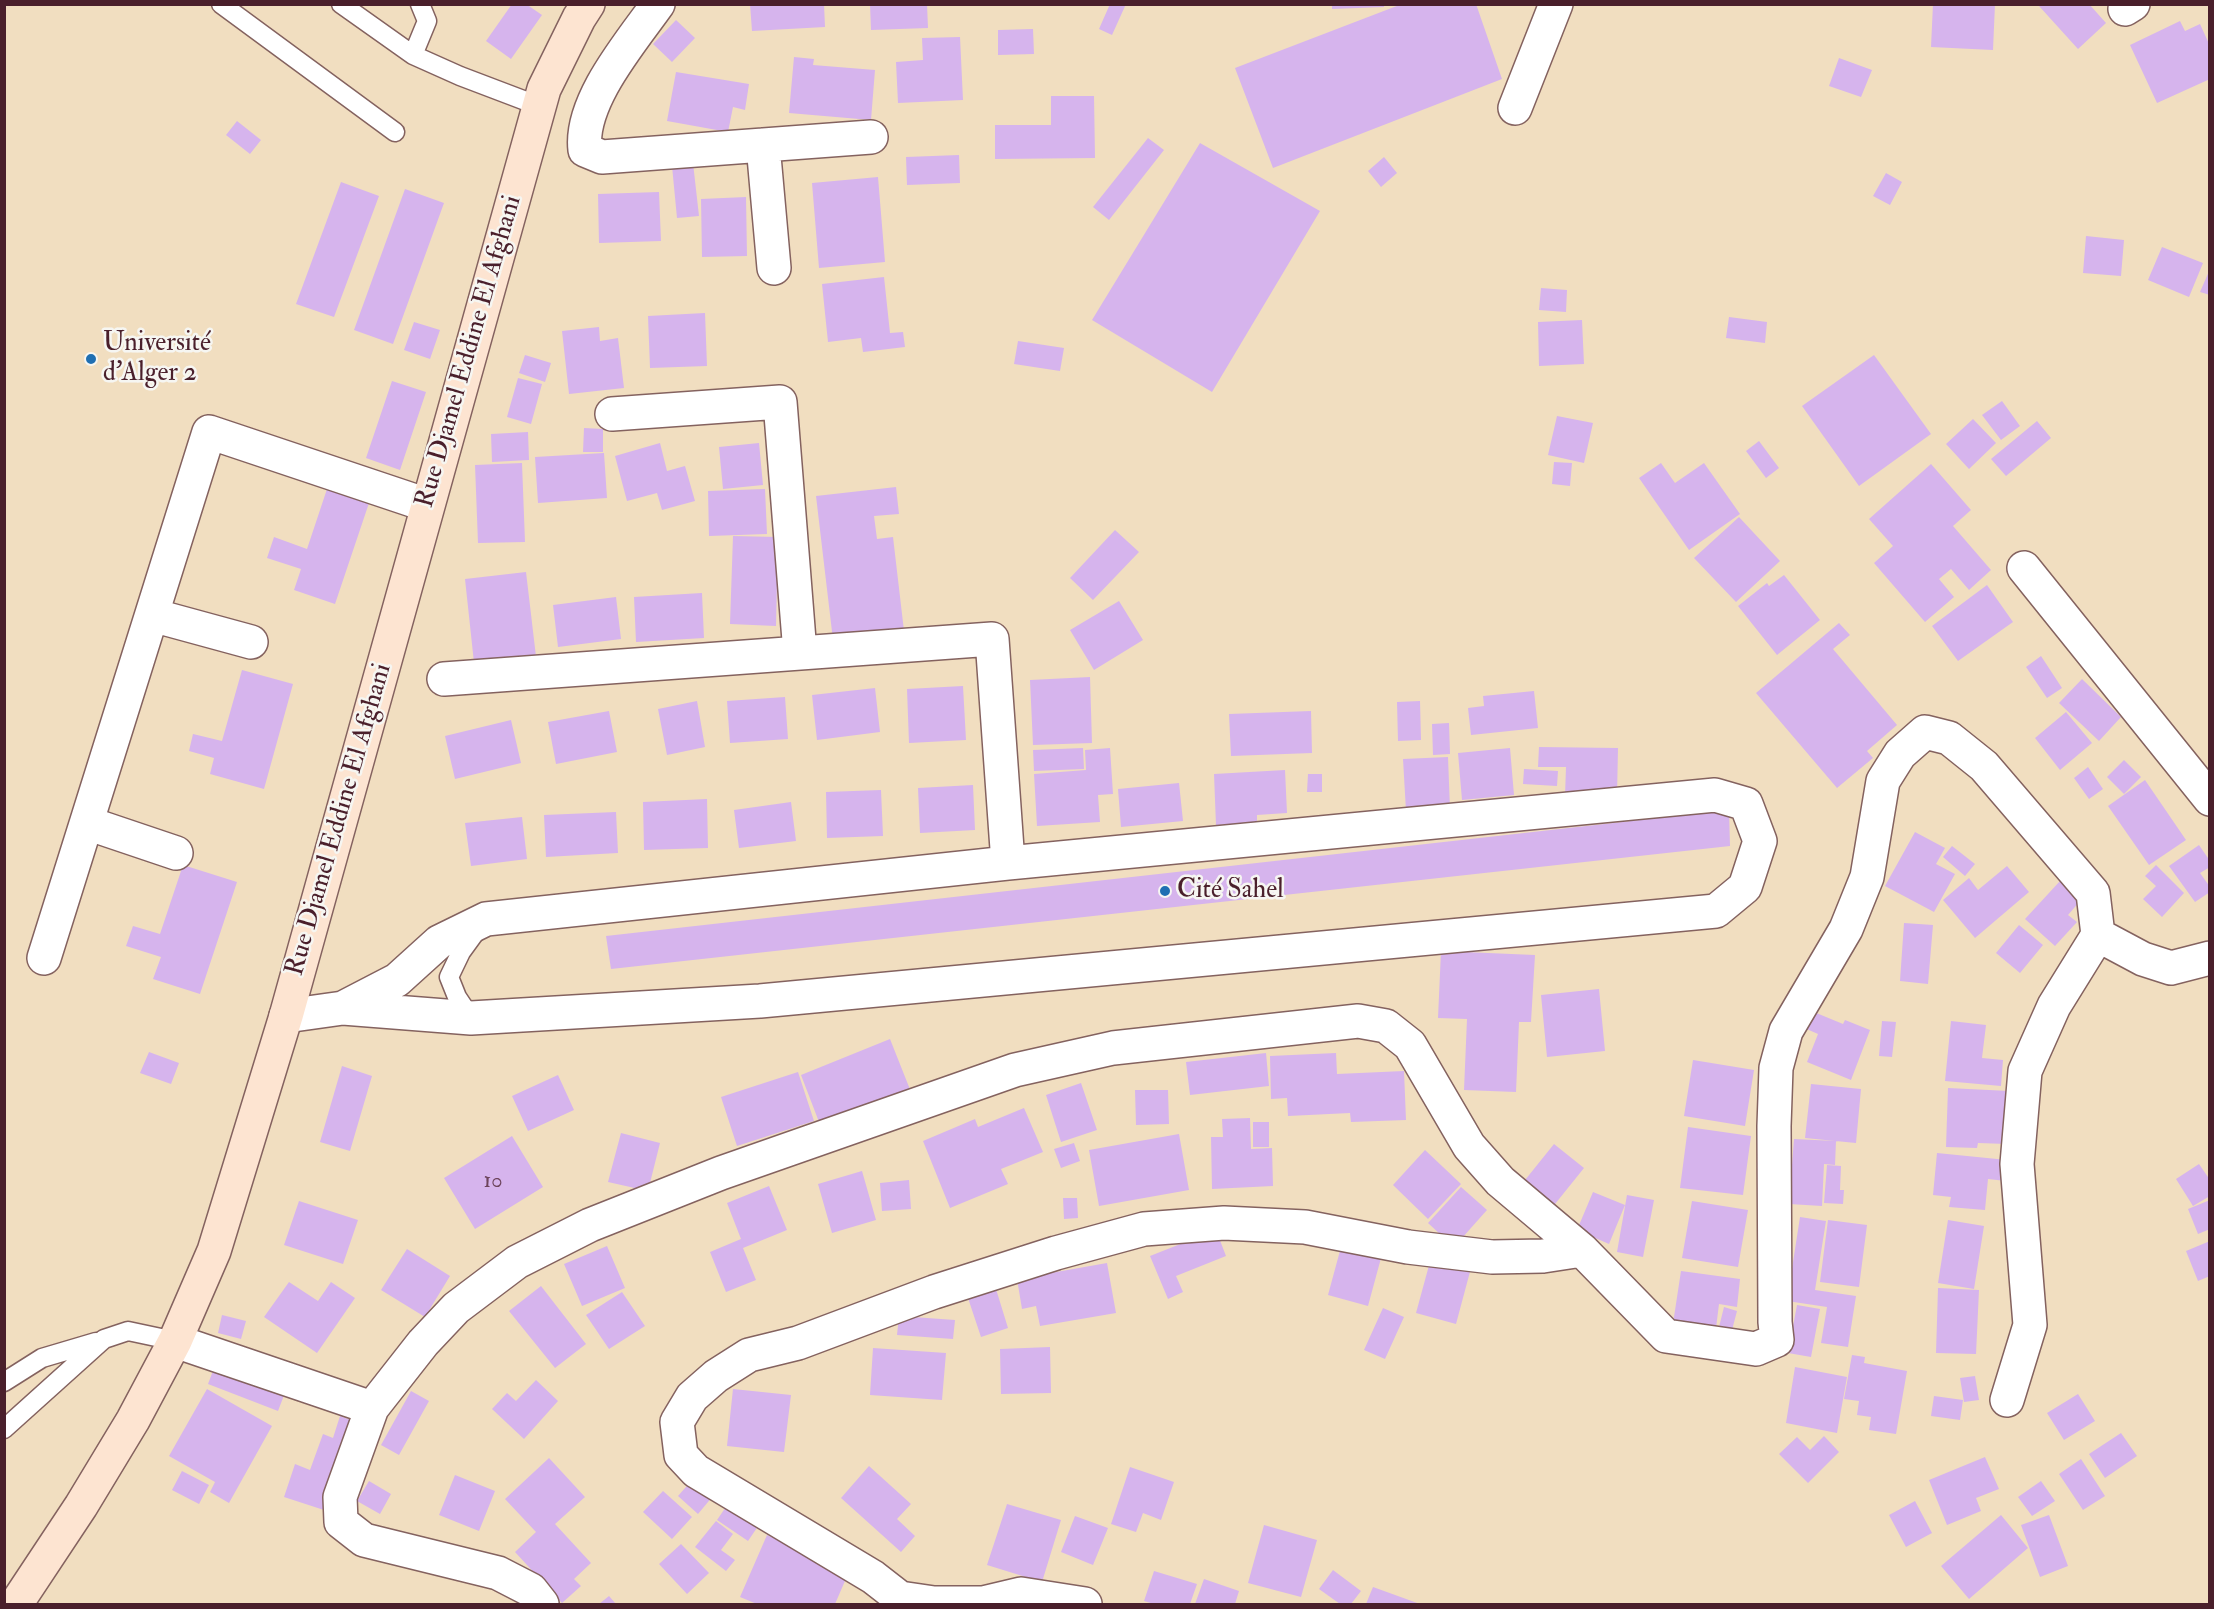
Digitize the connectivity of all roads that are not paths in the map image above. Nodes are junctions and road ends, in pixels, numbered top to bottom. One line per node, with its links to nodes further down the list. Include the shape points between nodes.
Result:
1 (221, 4): 10 (lane)
2 (341, 4): 7 (lane)
3 (420, 4): 7 (lane, via 427,21)
4 (588, 4): 8 (main road, Rue Djamel Eddine El Afghani, via 549,78)
5 (658, 4): 12 (street, via 596,94 584,138 585,150 602,157)
6 (1556, 4): 9 (street)
7 (413, 55): 8 (lane)
8 (539, 106): 15 (main road, Rue Djamel Eddine El Afghani)
9 (1515, 108)
10 (395, 132)
11 (871, 137): 12 (street)
12 (763, 145): 13 (street)
13 (774, 268)
14 (612, 414): 19 (street, via 780,402)
15 (427, 505): 17 (street, via 209,432); 30 (main road, Rue Djamel Eddine El Afghani)
16 (2024, 568): 21 (street)
17 (152, 615): 18 (street); 22 (street)
18 (250, 642)
19 (800, 653): 20 (street); 24 (street, via 992,639)
20 (444, 679)
21 (2210, 799)
22 (87, 823): 23 (street); 27 (street)
23 (176, 853)
24 (1008, 863): 25 (street); 31 (street, via 1715,795 1746,804 1760,841 1745,887 1716,911 760,1001)
25 (486, 919): 29 (street, via 439,942 397,980); 31 (lane, via 461,952 449,977)
26 (2098, 935): 28 (street, via 2143,959 2171,968); 32 (street, via 2093,893 1984,766 1949,738 1925,732 1900,754 1883,781 1867,878 1846,928 1786,1030 1776,1068 1777,1340 1756,1349 1666,1336); 36 (street, via 2054,1006 2025,1071 2017,1164 2030,1325)
27 (44, 958)
28 (2210, 958)
29 (343, 1008): 30 (street); 31 (street)
30 (286, 1016): 34 (main road, Rue Djamel Eddine El Afghani, via 214,1251)
31 (471, 1018)
32 (1582, 1250): 37 (street, via 1492,1173 1469,1146 1410,1045 1386,1026 1358,1021 1113,1048 1015,1070 721,1173 590,1225 517,1262 456,1308); 41 (street, via 1492,1257 1408,1247 1305,1227 1224,1222 1144,1229 1056,1252 798,1343 749,1355 692,1397 677,1422 681,1455 696,1471 873,1577 900,1598 983,1603 1021,1594)
33 (104, 1340): 34 (lane, via 128,1331); 35 (lane, via 42,1358); 38 (lane)
34 (175, 1341): 37 (street); 39 (main road, Rue Djamel Eddine El Afghani, via 127,1430)
35 (4, 1382)
36 (2007, 1400)
37 (372, 1408): 40 (street, via 340,1497 341,1522 364,1540 498,1573 531,1590)
38 (4, 1429)
39 (16, 1605)
40 (542, 1605)
41 (1085, 1605)

